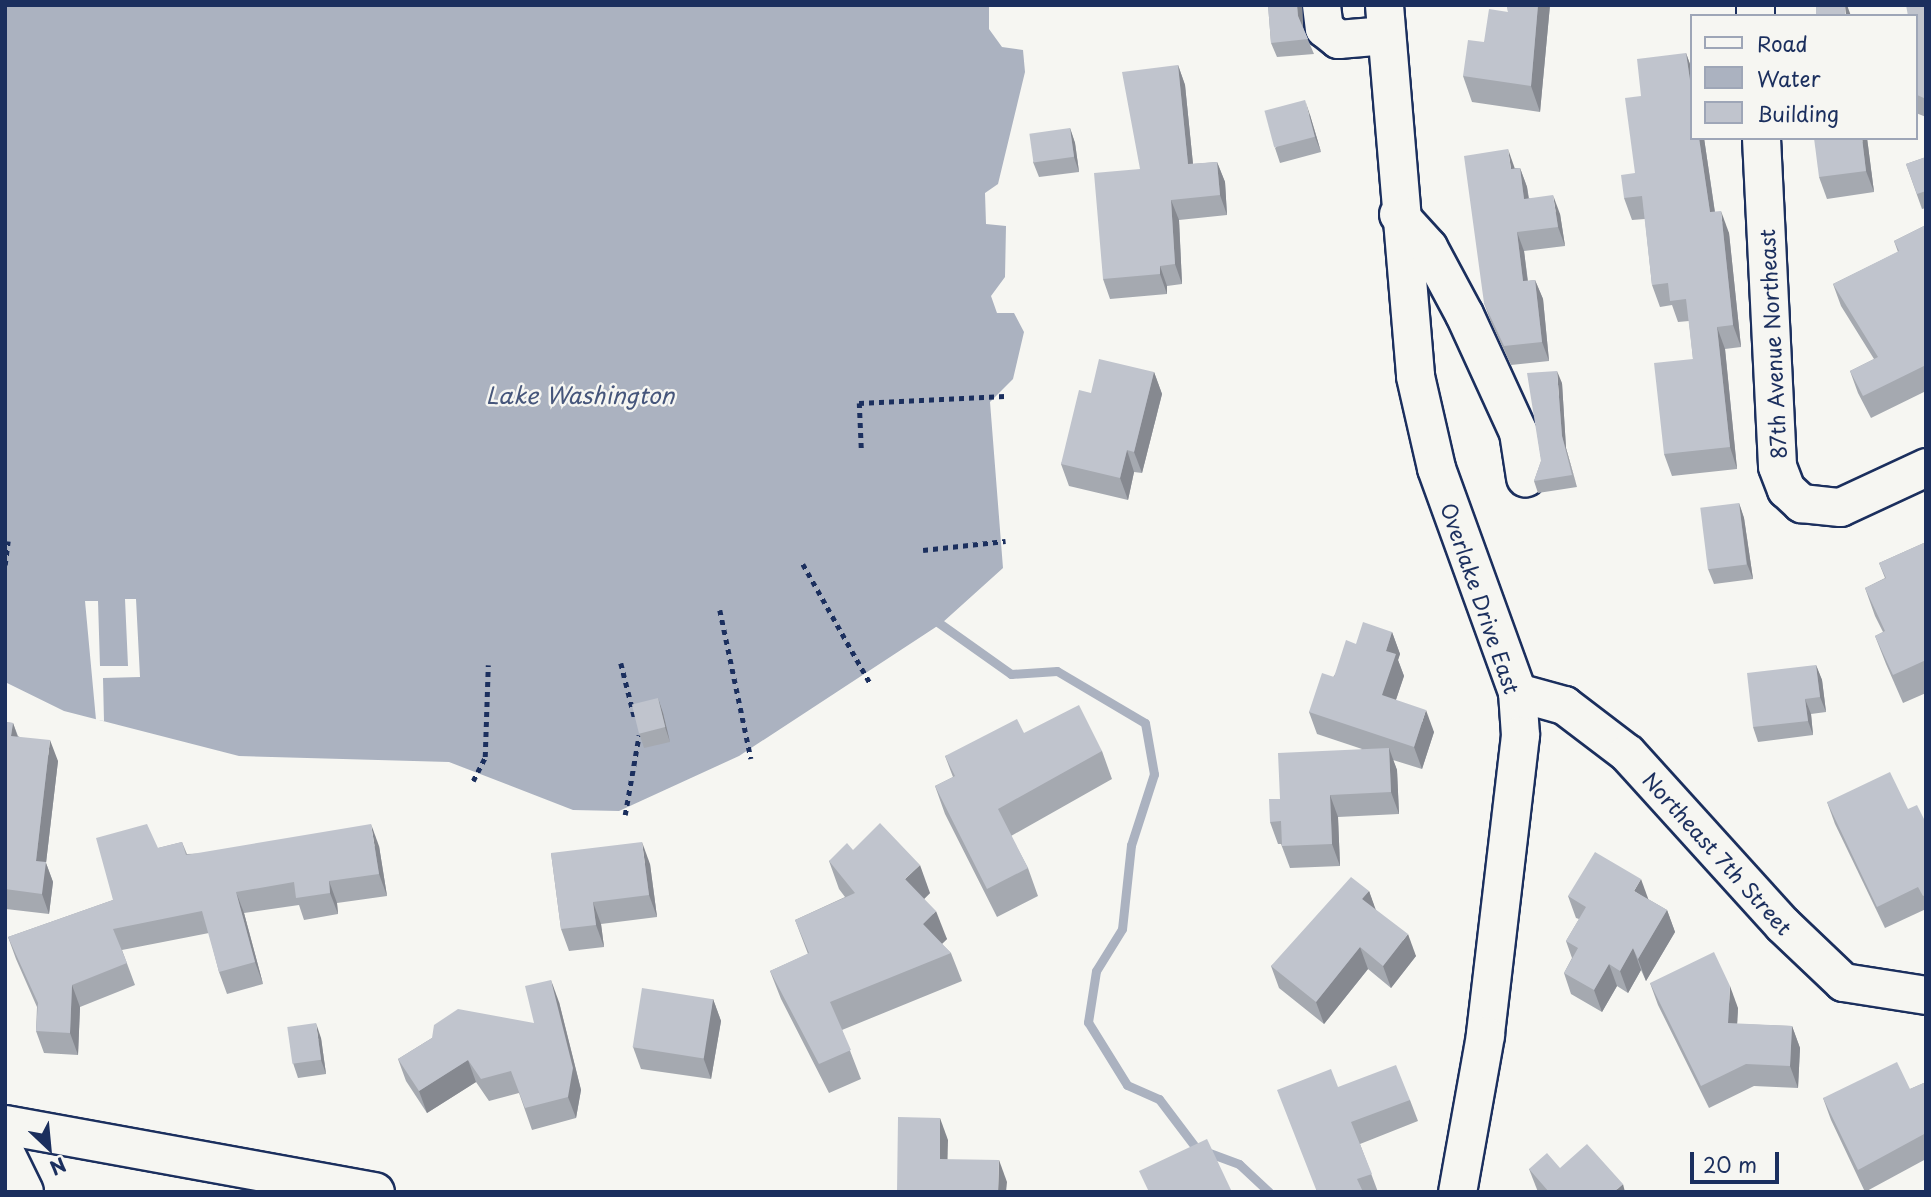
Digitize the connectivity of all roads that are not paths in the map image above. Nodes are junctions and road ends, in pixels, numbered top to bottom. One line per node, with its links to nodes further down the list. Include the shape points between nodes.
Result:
1 (1321, 5): 2 (street, via 1324,28 1338,39)
2 (1385, 20): 4 (street, Overlake Drive East)
3 (1761, 140): 5 (street, 87th Avenue Northeast, via 1777,466 1786,489 1801,503 1840,507)
4 (1398, 214): 6 (street, via 1428,247 1464,314 1518,432); 7 (street, Overlake Drive East, via 1415,376 1436,468)
5 (1926, 467)
6 (1525, 477)
7 (1517, 692): 8 (street, Northeast 7th Street, via 1564,705 1627,753 1782,924 1843,982); 13 (street, Overlake Drive East, via 1520,735 1508,850)
8 (1926, 995)
9 (5, 1125): 12 (main road)
10 (5, 1153): 11 (main road)
11 (24, 1192)
12 (375, 1192)
13 (1457, 1192)

